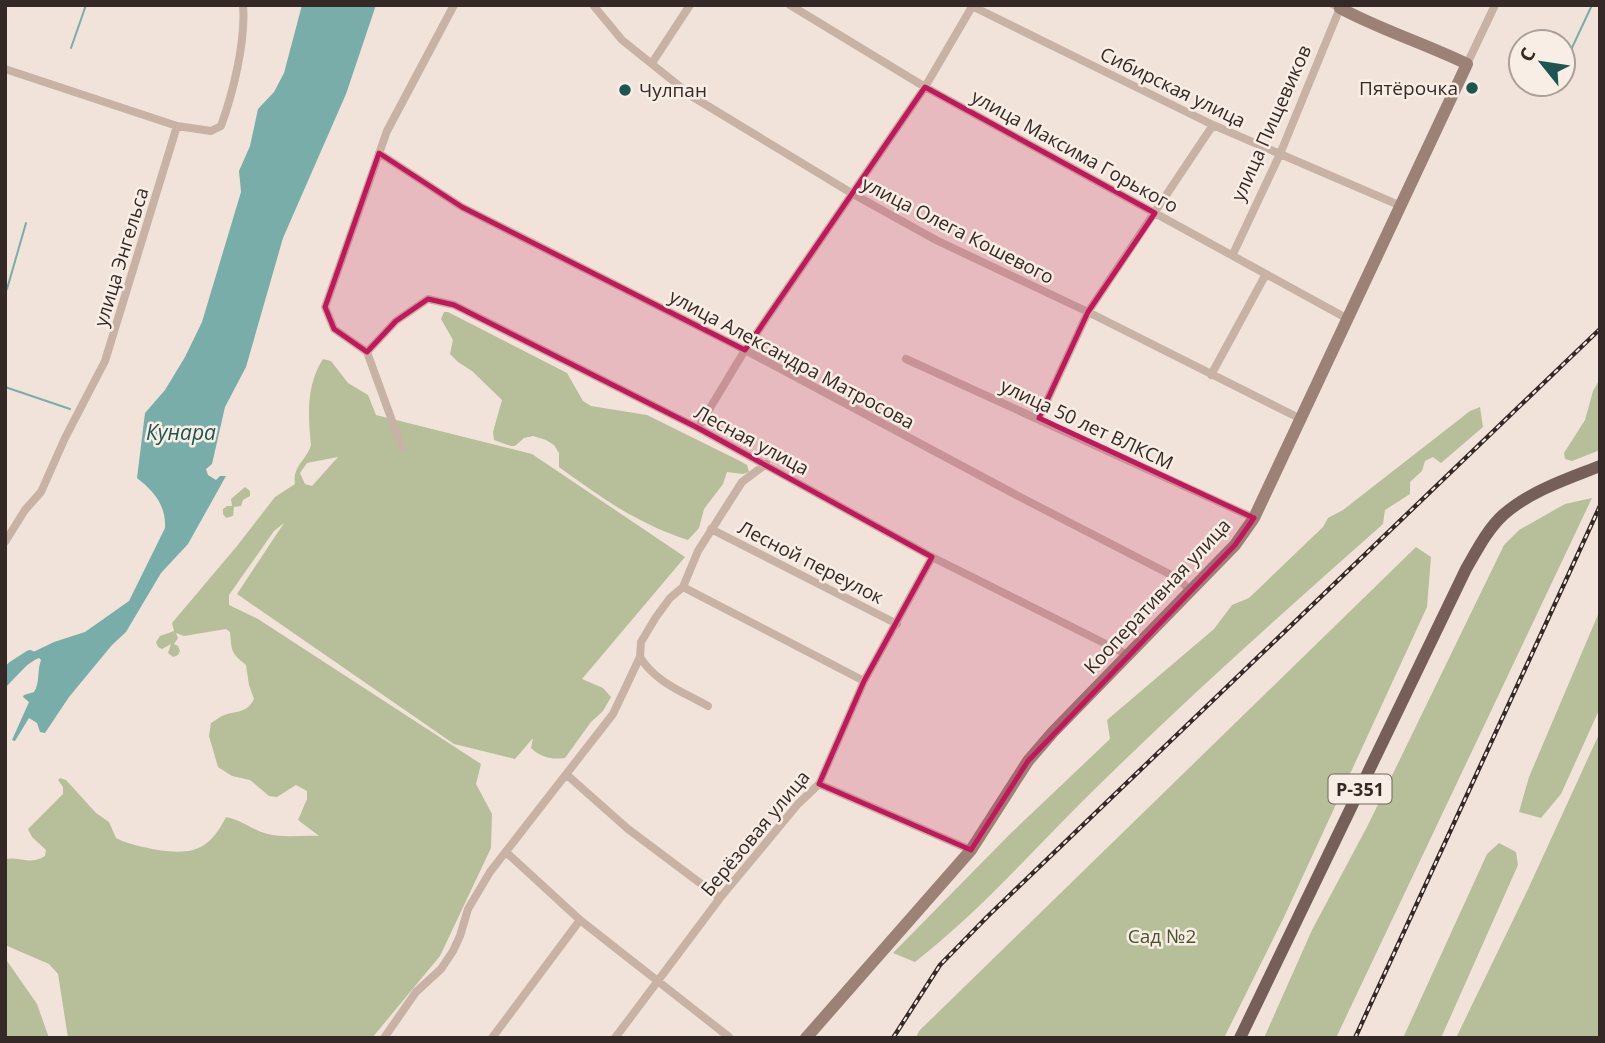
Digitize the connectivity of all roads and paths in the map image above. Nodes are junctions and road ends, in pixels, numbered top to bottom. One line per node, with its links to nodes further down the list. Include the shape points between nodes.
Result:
1 (243, 5): 14 (street, via 232,96 221,126 211,131)
2 (454, 5): 15 (street)
3 (593, 5): 9 (street, улица Олега Кошевого, via 622,40)
4 (690, 5): 9 (street)
5 (789, 5): 12 (street, улица Максима Горького)
6 (1495, 5): 10 (street, Кооперативная улица)
7 (972, 6): 12 (street); 13 (street, Сибирская улица)
8 (1338, 6): 10 (main road); 16 (street, улица Пищевиков)
9 (652, 63): 17 (street, улица Олега Кошевого, via 694,97)
10 (1467, 64): 18 (main road, Кооперативная улица)
11 (5, 69): 14 (street)
12 (925, 88): 17 (street); 19 (street, улица Максима Горького)
13 (1213, 125): 16 (street, Сибирская улица); 19 (street)
14 (177, 126): 36 (street, улица Энгельса, via 104,361 41,492)
15 (379, 153): 24 (street, улица Александра Матросова, via 462,207); 25 (street, via 325,307 334,329)
16 (1280, 154): 18 (street, Сибирская улица); 20 (street, улица Пищевиков)
17 (853, 194): 22 (street, улица Олега Кошевого, via 936,240); 24 (street)
18 (1401, 206): 23 (main road, Кооперативная улица)
19 (1155, 213): 20 (street, улица Максима Горького); 22 (street)
20 (1233, 254): 21 (street, улица Максима Горького)
21 (1266, 274): 23 (street, улица Максима Горького); 27 (street)
22 (1088, 312): 27 (street, улица Олега Кошевого); 28 (street)
23 (1348, 318): 29 (main road, Кооперативная улица)
24 (745, 350): 30 (street); 39 (street, улица Александра Матросова, via 1179,579)
25 (367, 352): 30 (street, Лесная улица, via 396,321 428,299 454,305); 31 (street)
26 (906, 359): 28 (street, улица 50 лет ВЛКСМ)
27 (1211, 375): 29 (street, улица Олега Кошевого)
28 (1038, 418): 34 (street, улица 50 лет ВЛКСМ)
29 (1301, 419): 34 (main road, Кооперативная улица)
30 (698, 428): 32 (street, Лесная улица)
31 (402, 448)
32 (766, 464): 35 (street, via 742,482); 37 (street, Лесная улица)
33 (1596, 468): 57 (main road, Р-351, via 1524,500 1503,516 1482,542)
34 (1254, 518): 39 (main road, Кооперативная улица, via 1236,545)
35 (711, 529): 38 (street); 40 (street, Лесной переулок)
36 (5, 542)
37 (932, 557): 40 (street, Берёзовая улица); 41 (street, Лесная улица)
38 (683, 587): 42 (street, via 656,617 641,642); 43 (street)
39 (1190, 591): 41 (main road, Кооперативная улица)
40 (897, 624): 43 (street, Берёзовая улица)
41 (1128, 655): 47 (main road, Кооперативная улица, via 1028,761)
42 (640, 657): 44 (street, via 648,671); 45 (street, via 613,714)
43 (864, 681): 46 (street, Берёзовая улица)
44 (708, 706)
45 (567, 775): 48 (street); 49 (street, via 628,829)
46 (819, 783): 47 (street); 49 (street, Берёзовая улица)
47 (971, 850): 56 (main road, Кооперативная улица)
48 (507, 853): 50 (street); 53 (street, via 468,909 460,936 441,969 416,992)
49 (720, 898): 51 (street, Берёзовая улица)
50 (580, 920): 51 (street); 54 (street)
51 (657, 982): 52 (street); 55 (street, Берёзовая улица)
52 (729, 1037)
53 (384, 1038)
54 (492, 1038)
55 (615, 1038)
56 (806, 1038)
57 (1240, 1038)

